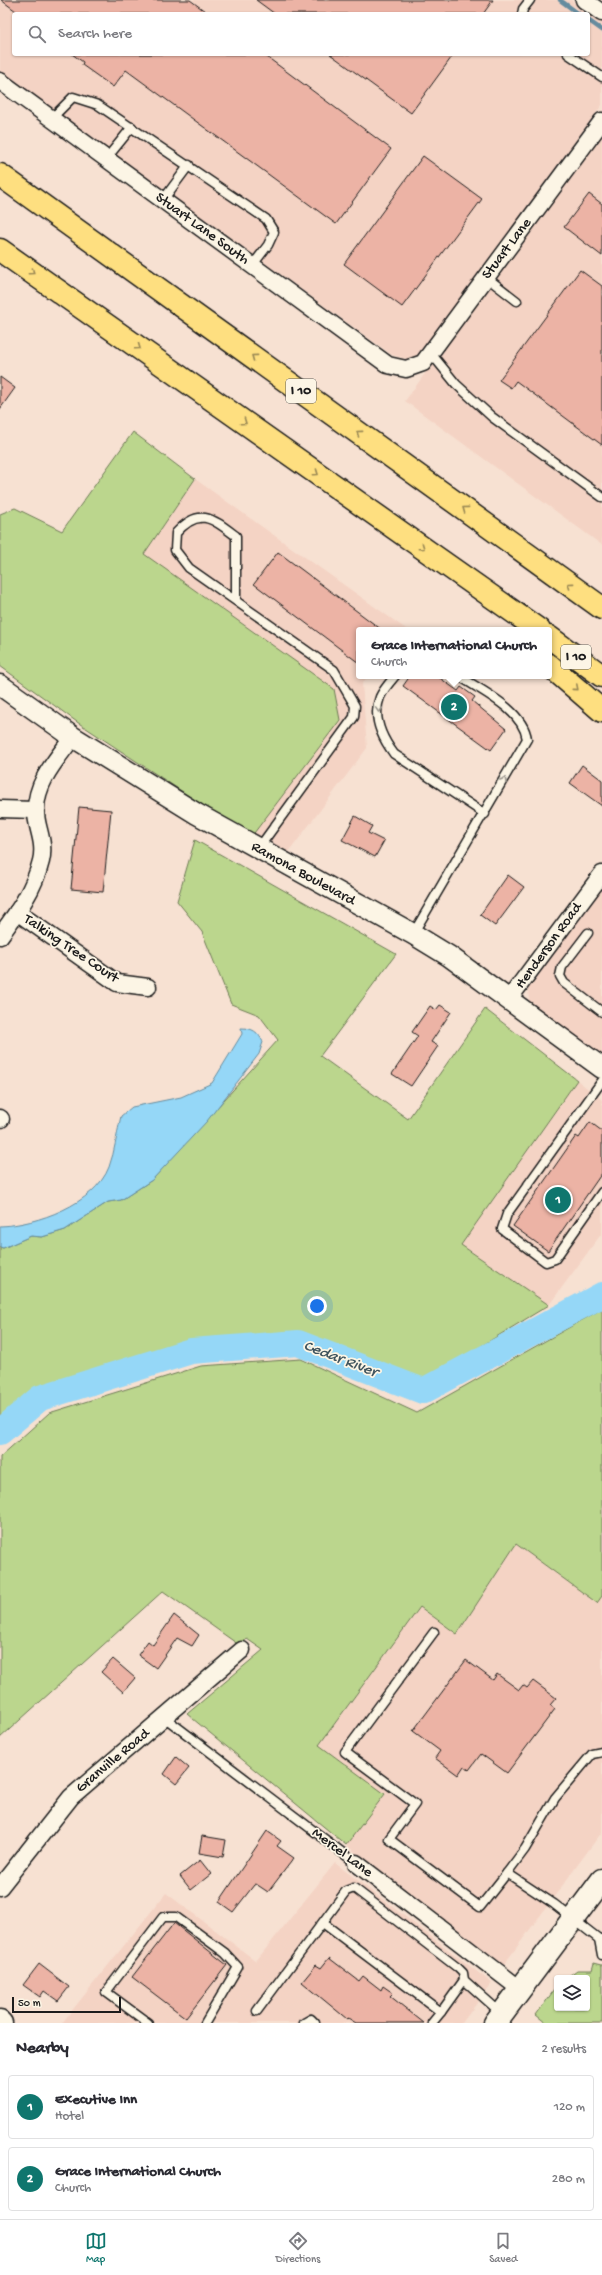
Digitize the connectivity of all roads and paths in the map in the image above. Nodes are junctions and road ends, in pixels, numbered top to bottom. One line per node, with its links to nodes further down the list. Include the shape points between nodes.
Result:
1 (530, 0): 3 (lane)
2 (584, 0): 4 (street)
3 (522, 12)
4 (602, 13)
5 (571, 56): 6 (lane)
6 (602, 77)
7 (0, 81): 8 (street, Stuart Lane South)
8 (52, 119): 10 (lane, via 73,97 98,105); 11 (street, Stuart Lane South)
9 (602, 121): 17 (street, Stuart Lane)
10 (132, 127): 11 (lane); 12 (lane)
11 (106, 159): 14 (street, Stuart Lane South)
12 (189, 165): 14 (lane); 16 (lane, via 266,219 274,232 268,245)
13 (0, 175): 24 (highway, I 10, one-way to 13)
14 (163, 200): 16 (street, Stuart Lane South)
15 (0, 250): 22 (highway, one-way to 22)
16 (252, 266): 20 (street, Stuart Lane South, via 388,365)
17 (486, 278): 18 (lane); 19 (street, Stuart Lane)
18 (517, 301)
19 (430, 352): 20 (street, Stuart Lane, via 423,363); 21 (lane, via 456,384 492,417)
20 (406, 369)
21 (602, 498)
22 (474, 584): 25 (highway); 26 (highway)
23 (236, 600): 23 (lane, via 189,568 175,550 176,533 186,522 196,517 212,518 236,536); 38 (lane, via 334,670 355,706 354,717)
24 (602, 608)
25 (511, 627)
26 (535, 627)
27 (552, 640): 29 (highway, I 10)
28 (552, 668): 33 (highway, one-way to 33)
29 (602, 676)
30 (393, 679): 37 (lane, one-way to 37, via 380,697 378,707 379,728 383,740 394,754)
31 (464, 679): 37 (lane, one-way to 31, via 527,739 526,728 507,708)
32 (0, 686): 34 (street, Ramona Boulevard)
33 (602, 711)
34 (73, 737): 36 (street, via 45,775); 38 (street, Ramona Boulevard)
35 (0, 809): 36 (street)
36 (35, 810): 40 (street, via 42,837 42,860 34,885)
37 (485, 814): 42 (lane)
38 (258, 850): 42 (street, Ramona Boulevard)
39 (602, 874): 45 (street, Henderson Road)
40 (17, 912): 43 (street); 44 (street, Talking Tree Court, via 117,983)
41 (588, 933): 46 (lane, via 562,967 560,976 564,983)
42 (413, 934): 45 (street, Ramona Boulevard, via 449,956)
43 (0, 936)
44 (148, 987)
45 (509, 1000): 47 (street, Ramona Boulevard)
46 (602, 1012)
47 (602, 1068)
48 (602, 1082): 49 (lane, via 507,1214 502,1229 546,1262 555,1259)
49 (602, 1192)
50 (434, 1632): 55 (lane, via 345,1752 415,1804 389,1839 474,1903 480,1907)
51 (242, 1650): 52 (street, Granville Road)
52 (164, 1717): 54 (lane, Mercel Lane); 57 (street, Granville Road, via 71,1797)
53 (602, 1752): 55 (lane, via 592,1754 555,1798 525,1849)
54 (356, 1863): 63 (street, Mercel Lane)
55 (507, 1873): 58 (lane)
56 (602, 1880): 58 (main road)
57 (0, 1887)
58 (574, 1918): 60 (lane); 63 (main road)
59 (323, 1923): 62 (lane, via 346,1892 354,1888 458,1968 463,1973); 64 (lane); 65 (lane)
60 (601, 1939): 61 (lane)
61 (602, 1955)
62 (464, 1980): 65 (lane); 66 (lane)
63 (520, 1989): 66 (main road)
64 (257, 2011)
65 (441, 2012): 73 (lane)
66 (498, 2018)
67 (0, 2021): 68 (street)
68 (2, 2023)
69 (148, 2023): 70 (lane, via 106,1992 163,1917 176,1917 225,1953 238,1967)
70 (205, 2023)
71 (304, 2023): 72 (lane, via 311,2019)
72 (315, 2023)
73 (432, 2023)

